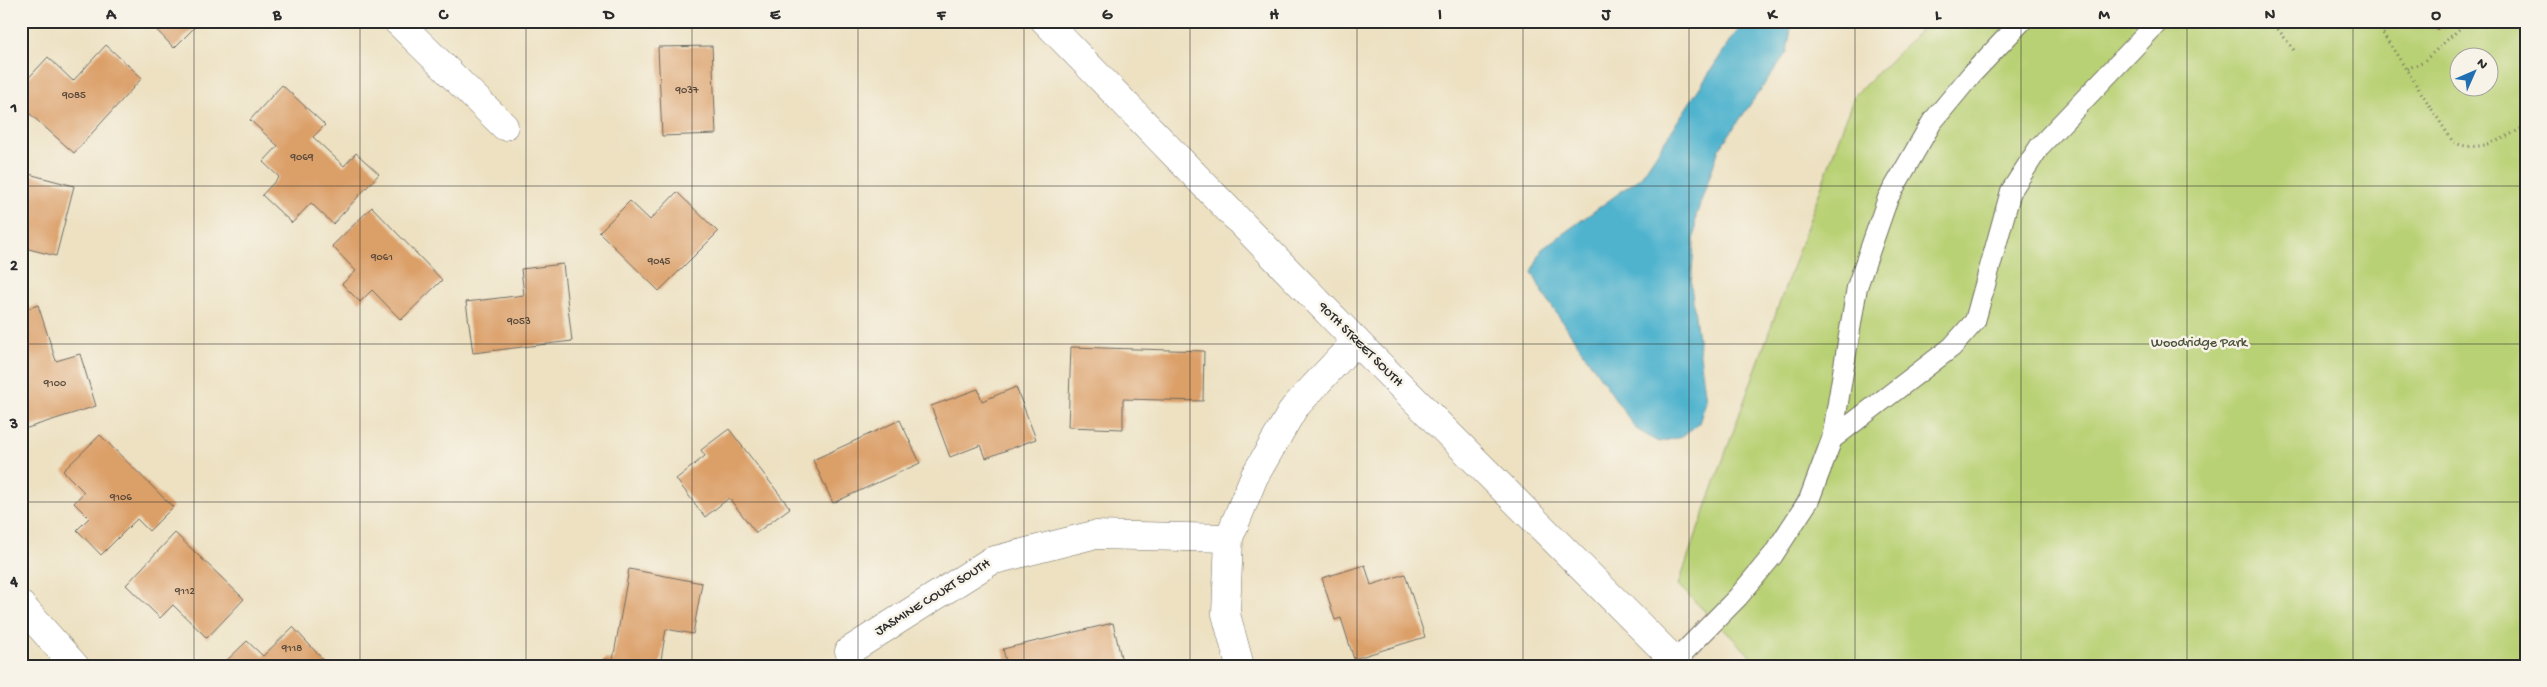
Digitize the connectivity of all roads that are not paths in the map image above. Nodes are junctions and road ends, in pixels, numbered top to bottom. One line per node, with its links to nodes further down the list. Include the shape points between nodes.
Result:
1 (397, 21): 5 (street)
2 (1045, 21): 6 (street, 90TH STREET SOUTH)
3 (2022, 21): 7 (lane, via 1932,122 1888,198 1857,287)
4 (2159, 21): 7 (lane, via 2040,146 2011,191 1974,321 1952,347)
5 (504, 126)
6 (1356, 342): 8 (street, via 1294,408 1254,477); 12 (street, 90TH STREET SOUTH)
7 (1832, 439): 12 (lane, via 1809,500 1773,556)
8 (1230, 538): 10 (street, JASMINE COURT SOUTH, via 1094,535 991,560); 13 (street, via 1226,614)
9 (21, 605): 11 (street)
10 (848, 651)
11 (66, 663)
12 (1678, 663)
13 (1240, 666)

